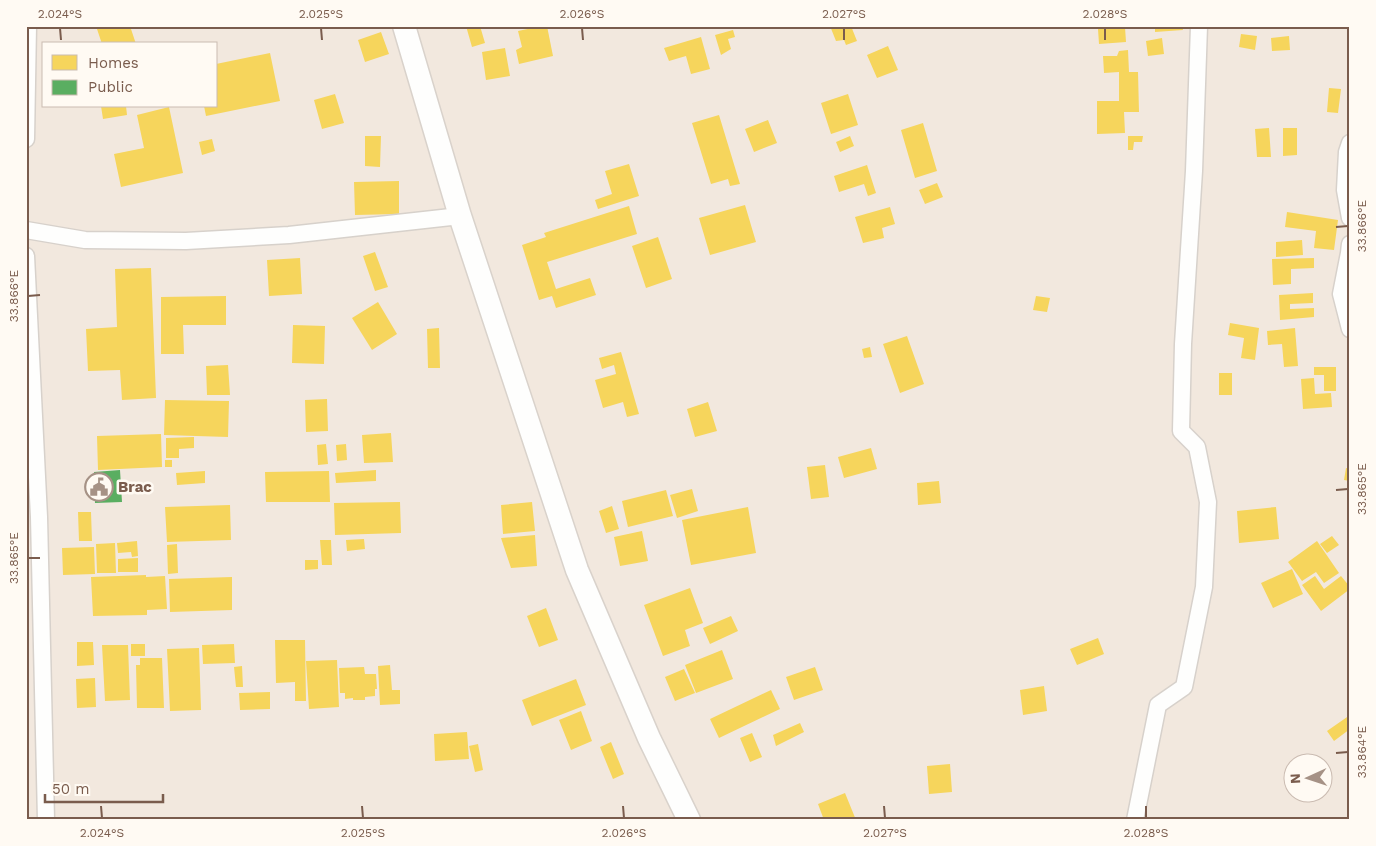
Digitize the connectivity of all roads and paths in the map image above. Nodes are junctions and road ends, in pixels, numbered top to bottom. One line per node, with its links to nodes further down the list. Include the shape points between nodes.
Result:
1 (28, 26): 4 (street)
2 (404, 26): 6 (main road)
3 (1199, 26): 15 (street, via 1181,431 1197,447 1208,502 1204,587 1184,687 1158,705)
4 (26, 139)
5 (1350, 143): 7 (street, via 1345,190)
6 (460, 216): 8 (street, via 289,235 186,240 85,240); 14 (main road, via 578,570 649,738)
7 (1350, 218)
8 (26, 230)
9 (1350, 244): 11 (street, via 1340,294)
10 (26, 256): 12 (street)
11 (1350, 329)
12 (32, 517): 13 (street)
13 (46, 820)
14 (689, 820)
15 (1135, 820)

